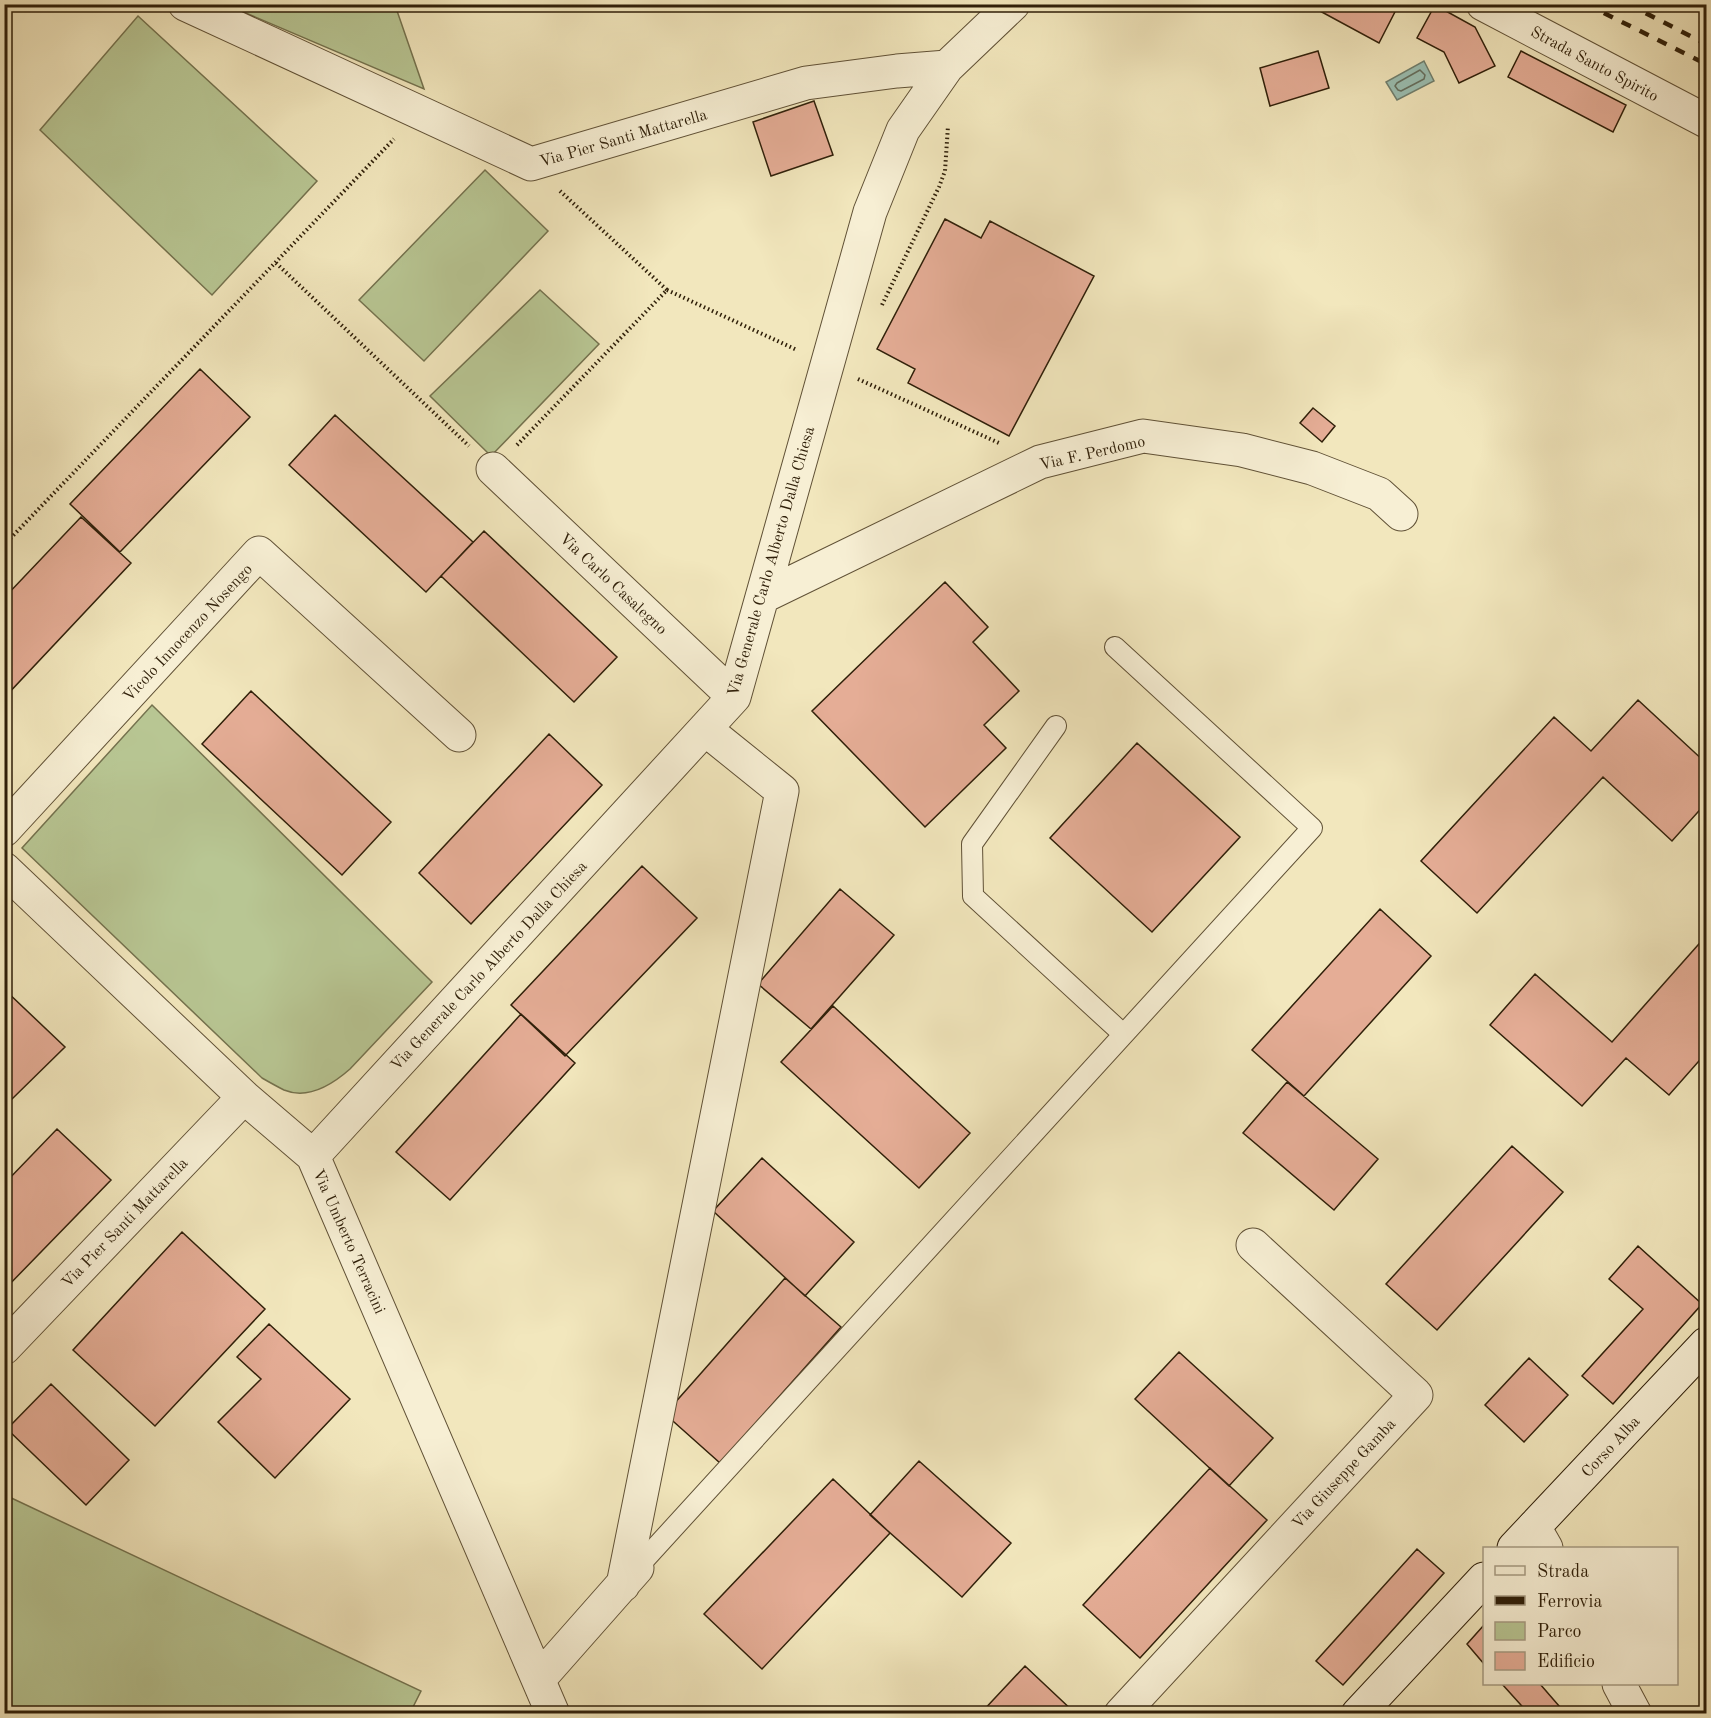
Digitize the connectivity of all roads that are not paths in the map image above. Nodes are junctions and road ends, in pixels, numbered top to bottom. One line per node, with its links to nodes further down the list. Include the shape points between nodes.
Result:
1 (185, 4): 4 (street, Via Pier Santi Mattarella, via 531,164 806,83)
2 (1013, 4): 4 (street, Via Generale Carlo Alberto Dalla Chiesa)
3 (1483, 4): 5 (street, Strada Santo Spirito)
4 (947, 67): 8 (street, Via Generale Carlo Alberto Dalla Chiesa, via 903,130 870,212)
5 (1707, 122)
6 (493, 469): 10 (street, Via Carlo Casalegno)
7 (1401, 514): 8 (street, Via F. Perdomo, via 1379,494 1312,468 1242,450 1143,436 1040,462)
8 (762, 597): 10 (street, Via Generale Carlo Alberto Dalla Chiesa)
9 (1115, 647): 16 (lane, via 1312,828)
10 (734, 697): 12 (street, Via Generale Carlo Alberto Dalla Chiesa)
11 (1056, 726): 16 (lane, via 972,844 973,897)
12 (705, 729): 18 (street, Via Generale Carlo Alberto Dalla Chiesa); 25 (street, via 782,791)
13 (459, 735): 14 (street, Vicolo Innocenzo Nosengo, via 259,553)
14 (4, 830)
15 (4, 869): 17 (street, Via Umberto Terracini)
16 (1123, 1034): 23 (lane)
17 (244, 1096): 18 (street, Via Umberto Terracini); 21 (street, Via Pier Santi Mattarella)
18 (313, 1156): 26 (street, Via Umberto Terracini)
19 (1253, 1245): 29 (street, Via Giuseppe Gamba, via 1416,1395)
20 (1707, 1344): 22 (street, Corso Alba)
21 (4, 1348)
22 (1531, 1541)
23 (645, 1559): 25 (street)
24 (1483, 1581): 30 (street)
25 (623, 1585): 26 (street)
26 (539, 1678): 28 (street, Via Umberto Terracini)
27 (1620, 1685): 31 (street)
28 (553, 1713)
29 (1120, 1713)
30 (1358, 1713)
31 (1635, 1713)

